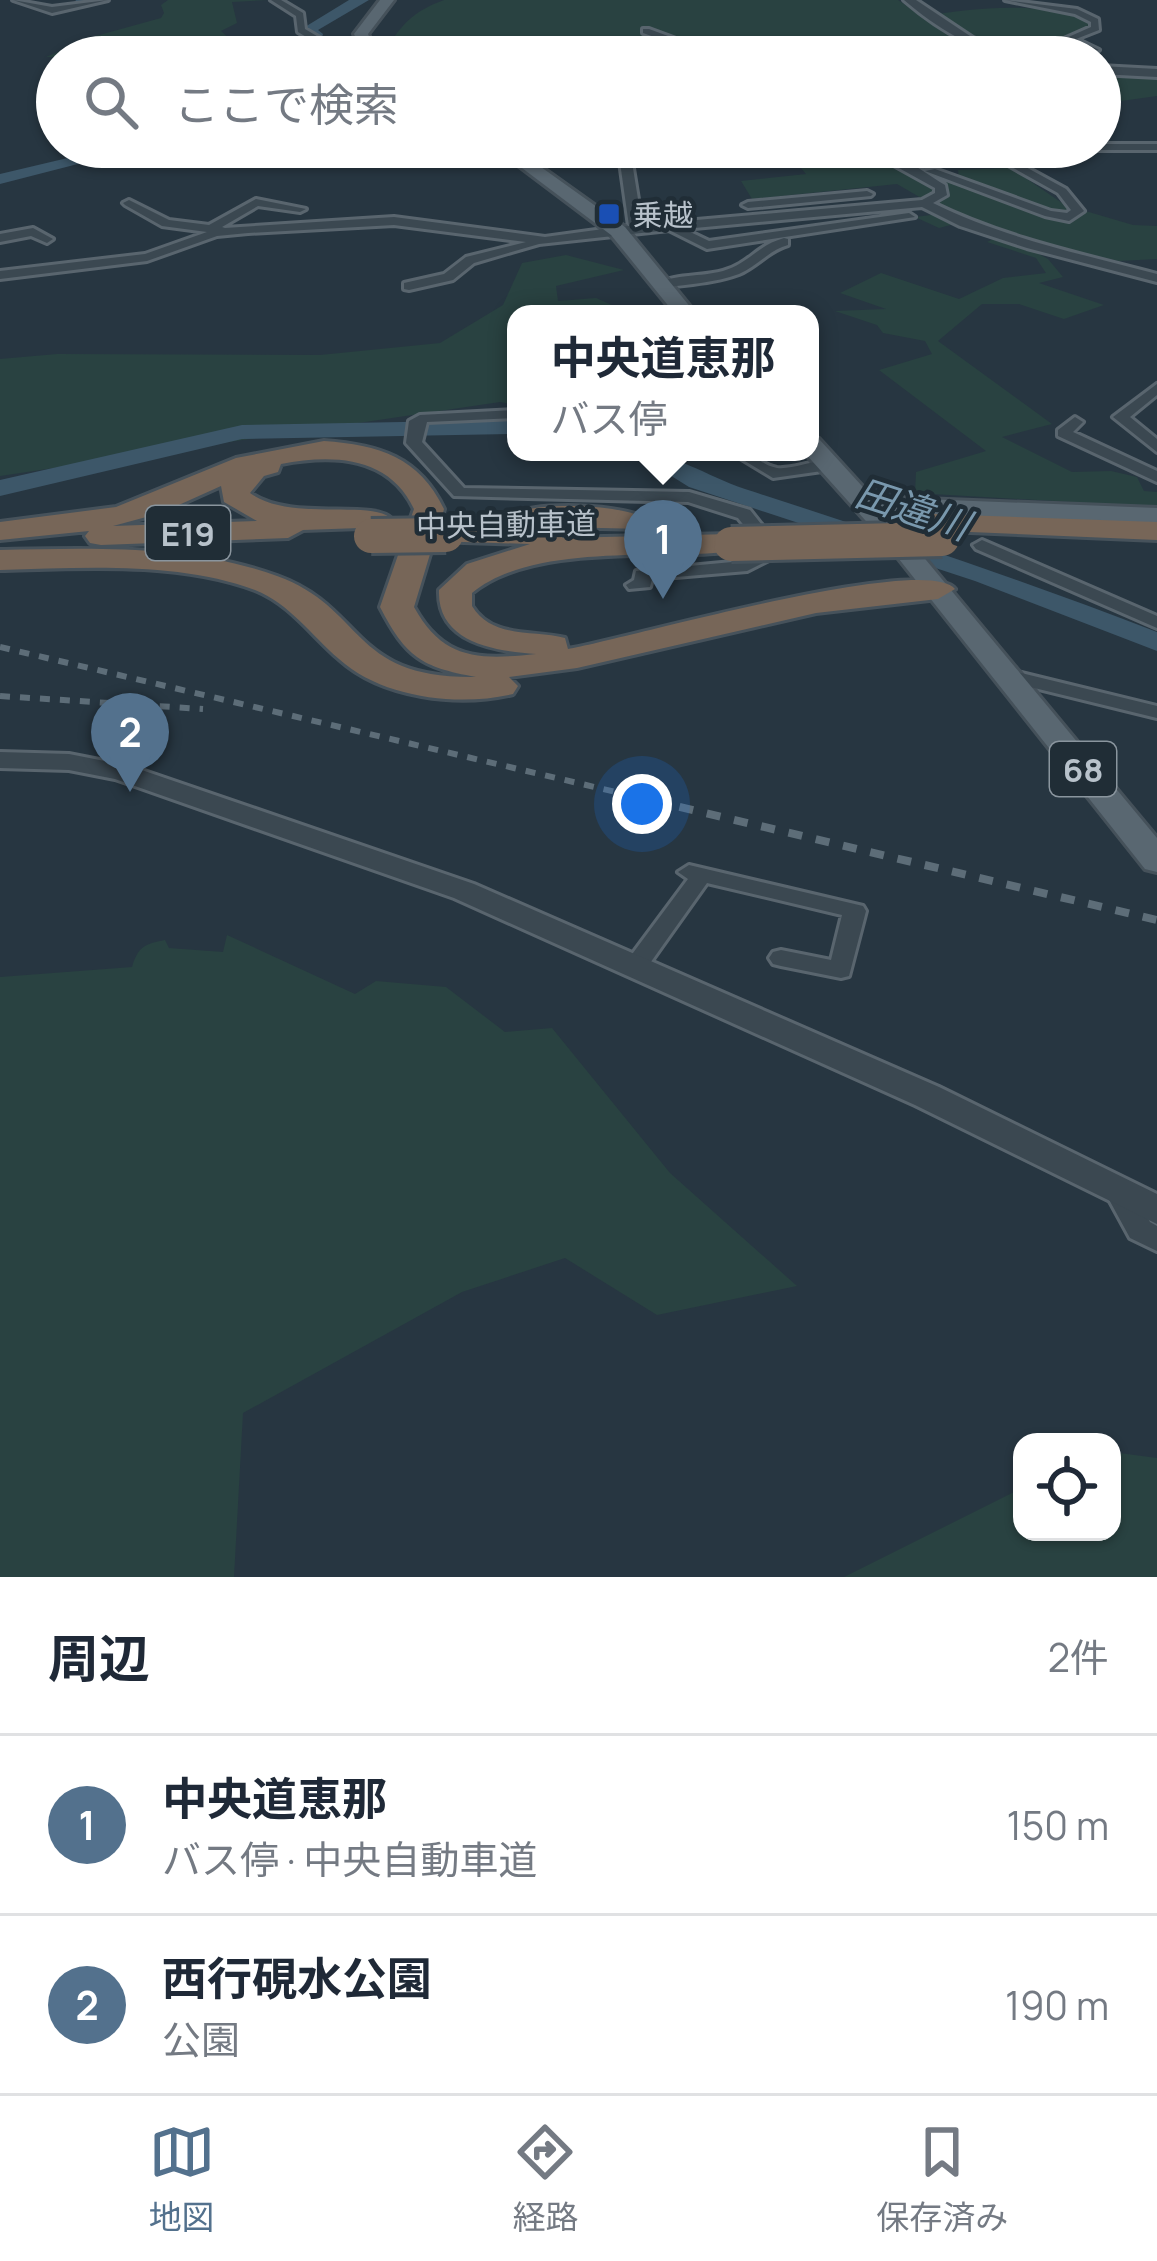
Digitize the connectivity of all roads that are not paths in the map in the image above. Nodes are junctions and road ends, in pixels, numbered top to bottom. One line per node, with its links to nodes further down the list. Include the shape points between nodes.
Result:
1 (17, 0): 2 (street, via 52,10)
2 (104, 0)
3 (275, 0): 8 (street, via 300,15)
4 (387, 0): 9 (main road)
5 (909, 0): 11 (street)
6 (1009, 0): 12 (street, via 1084,15 1096,28)
7 (646, 31): 10 (street)
8 (311, 36)
9 (363, 36)
10 (660, 36)
11 (963, 36)
12 (1076, 36)
13 (1121, 71): 14 (street)
14 (1157, 73)
15 (1121, 147): 16 (street)
16 (1157, 147)
17 (532, 168): 33 (main road)
18 (622, 168): 33 (street)
19 (909, 168): 24 (street, via 941,187)
20 (920, 168): 21 (street, via 1049,214 1078,211 1062,191)
21 (1019, 168)
22 (777, 202): 24 (street, via 899,191); 27 (street); 28 (street, via 695,210)
23 (129, 203): 31 (street, via 166,223)
24 (921, 203): 25 (street); 38 (street, via 1031,245)
25 (894, 206): 27 (street); 30 (street, via 911,218)
26 (300, 209): 31 (street, via 256,202)
27 (794, 216): 28 (street); 30 (street)
28 (696, 223): 29 (street)
29 (674, 228): 30 (street, via 707,245); 33 (street)
30 (835, 228): 39 (street, via 852,235 776,243 756,265)
31 (210, 229): 32 (street)
32 (227, 230): 36 (street, via 394,220); 37 (street, via 147,257)
33 (624, 231): 36 (street); 39 (main road)
34 (0, 238): 35 (street)
35 (47, 238)
36 (545, 241): 40 (street)
37 (0, 275)
38 (1157, 278)
39 (662, 284): 41 (main road)
40 (410, 286)
41 (679, 305)
42 (1157, 388): 45 (street, via 1121,417)
43 (507, 414): 62 (street, via 424,418 414,443 460,493 689,496 744,514 771,548 748,566 642,575)
44 (1075, 422): 49 (street, via 1063,433)
45 (1157, 447)
46 (819, 454): 48 (main road, 68)
47 (752, 461): 48 (street, via 773,473)
48 (829, 465): 50 (main road, 68)
49 (1157, 477)
50 (868, 505): 52 (main road); 63 (main road, 68)
51 (1157, 516): 52 (main road)
52 (947, 524): 56 (highway, bridge); 57 (highway); 58 (highway)
53 (448, 526): 54 (highway, 中央自動車道 / E19, bridge); 56 (highway, 中央自動車道 / E19); 56 (highway, 中央自動車道 / E19, via 634,522)
54 (374, 528): 59 (highway, 中央自動車道 / E19); 60 (highway, 中央自動車道 / E19); 67 (highway, via 268,514 243,502 235,487 254,470 295,459 358,460 391,472 415,507 383,604 390,632 405,649 458,672)
55 (0, 531): 65 (highway, via 136,511 261,459 373,456 398,464 424,491 429,509 397,607 425,647 477,666 524,667)
56 (729, 533): 65 (highway, via 524,555 482,568 454,596 469,626 513,643)
57 (1157, 536): 58 (highway)
58 (998, 540): 64 (street)
59 (0, 541)
60 (0, 550)
61 (0, 560): 67 (highway, via 242,576 291,595 363,662 412,682 485,688)
62 (635, 586)
63 (938, 590): 65 (highway, via 832,599); 66 (main road, 68); 67 (highway)
64 (1157, 623)
65 (672, 632)
66 (1009, 676): 68 (street); 70 (main road, 68)
67 (536, 679)
68 (1157, 712)
69 (0, 760): 72 (street, via 122,772 464,890)
70 (1157, 861)
71 (781, 958): 72 (street, via 841,970 855,911 696,874)
72 (635, 967): 73 (street, via 927,1096)
73 (1120, 1194): 74 (street); 75 (street, via 1140,1230)
74 (1157, 1210)
75 (1157, 1240)

